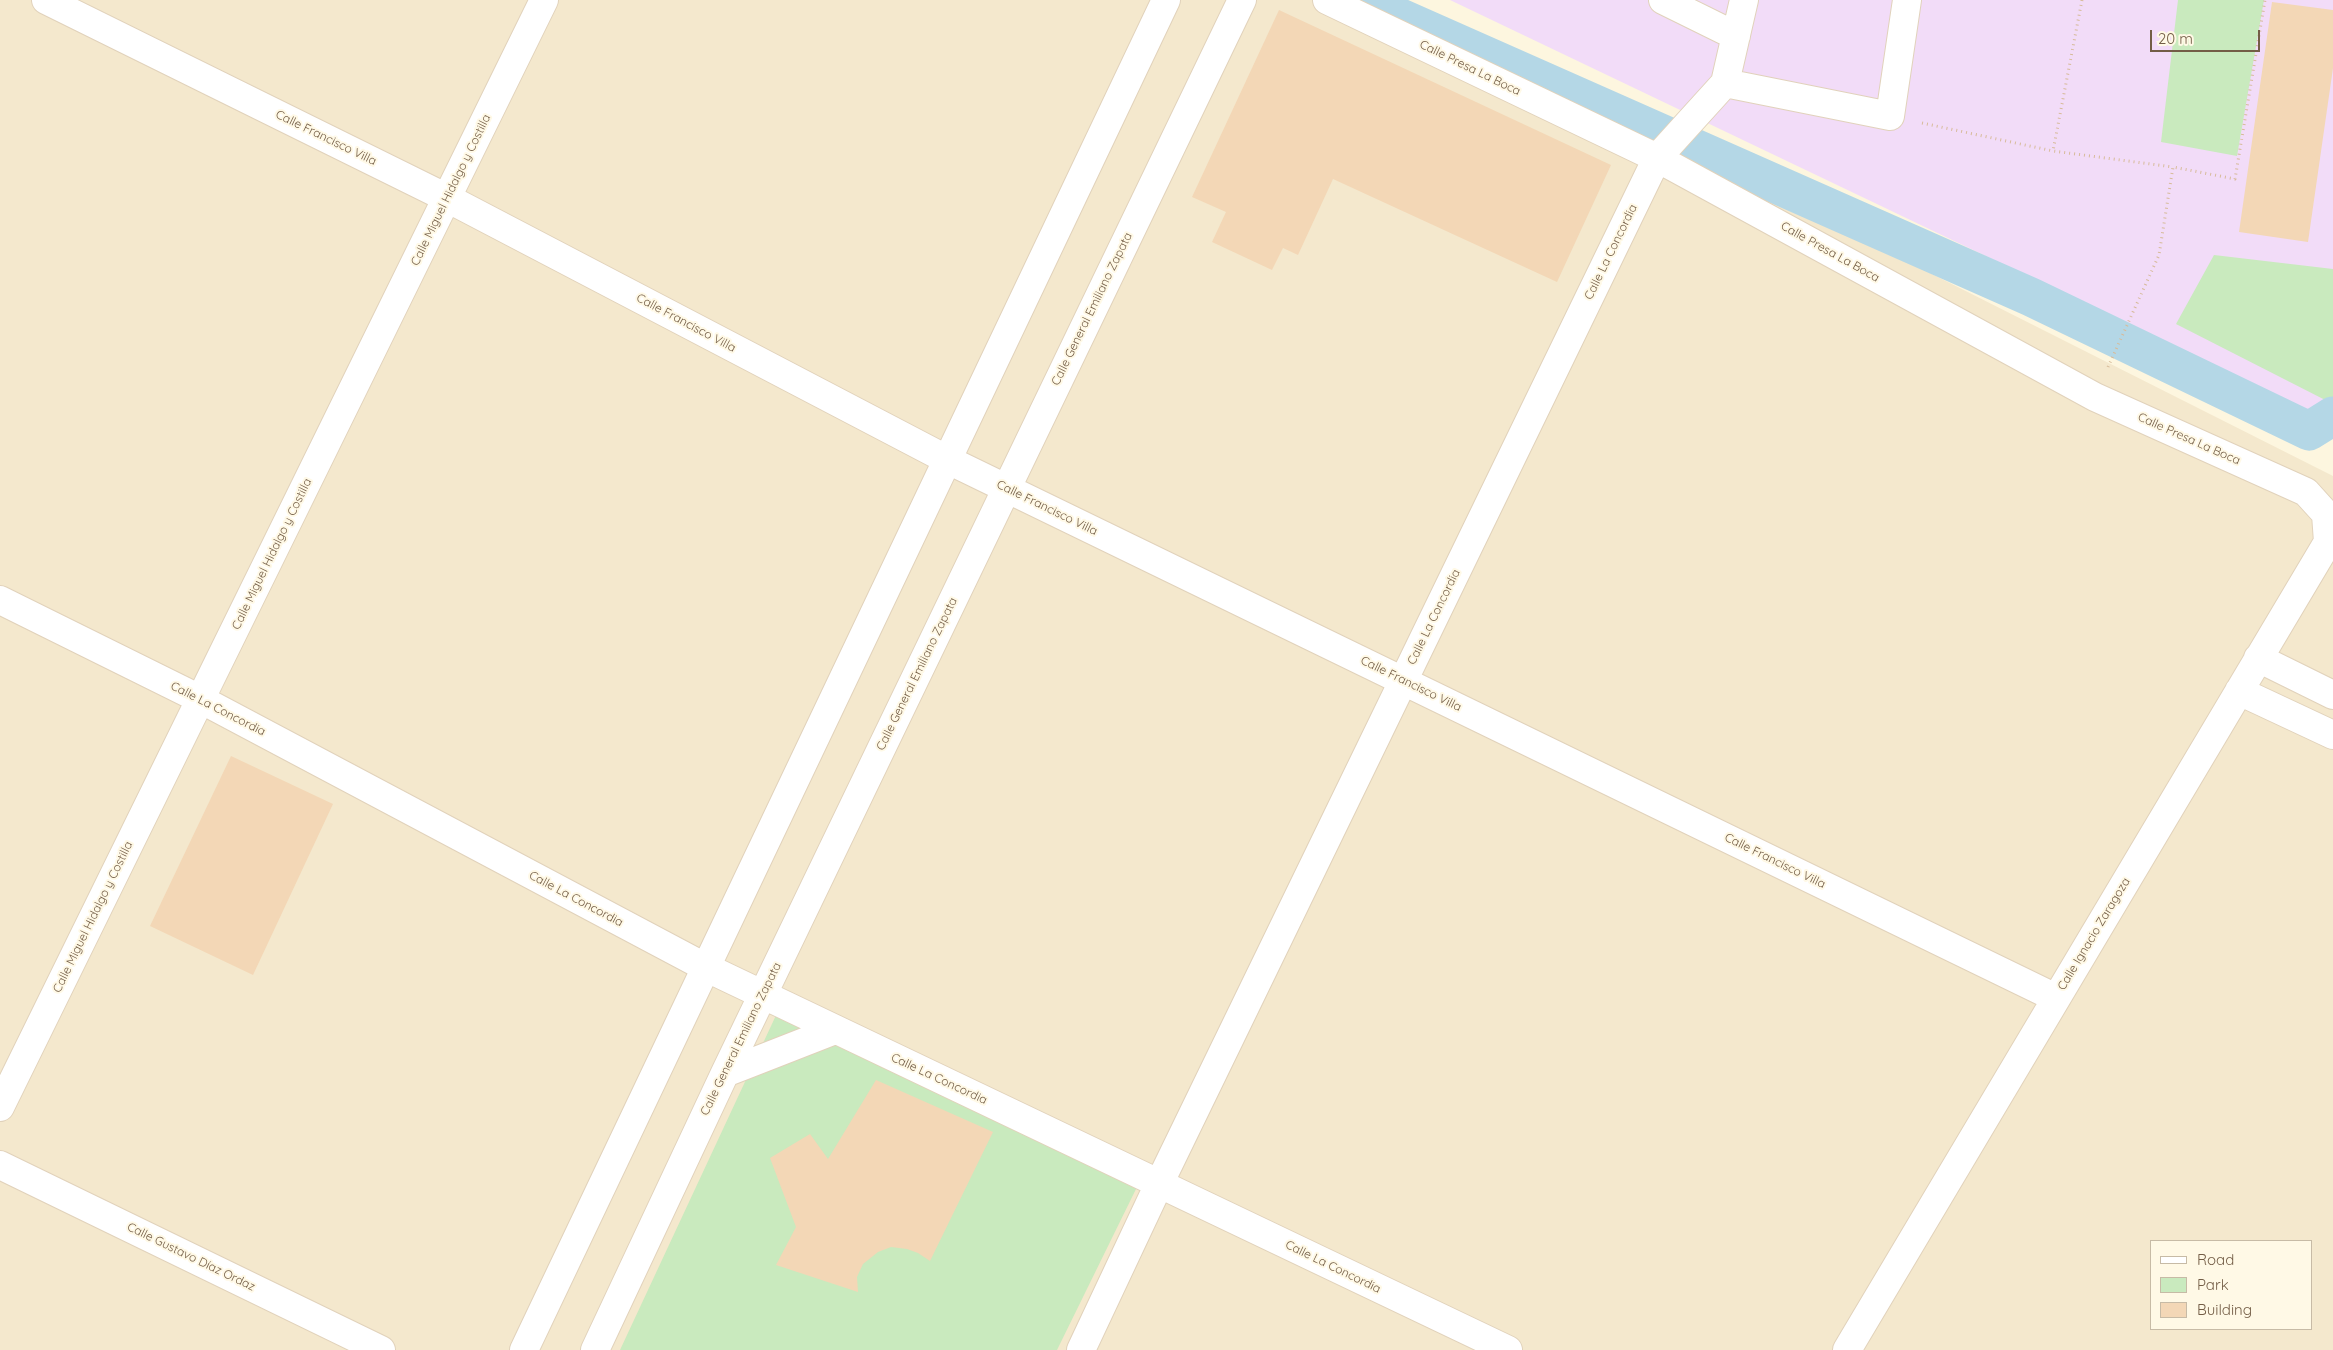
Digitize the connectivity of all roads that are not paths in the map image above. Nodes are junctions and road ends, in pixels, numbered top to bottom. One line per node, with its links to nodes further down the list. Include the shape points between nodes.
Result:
1 (46, 0): 12 (street, Calle Francisco Villa)
2 (544, 0): 12 (street, Calle Miguel Hidalgo y Costilla)
3 (1166, 0): 13 (street)
4 (1242, 0): 14 (street, Calle General Emiliano Zapata)
5 (1327, 0): 11 (street, Calle Presa La Boca)
6 (1663, 0): 9 (street)
7 (1744, 0): 9 (street)
8 (1907, 0): 10 (street, via 1890,116)
9 (1736, 36): 10 (street)
10 (1725, 83): 11 (street, Calle La Concordia)
11 (1657, 158): 15 (street, Calle Presa La Boca, via 2095,397 2306,492); 18 (street, Calle La Concordia)
12 (447, 198): 13 (street, Calle Francisco Villa); 21 (street, Calle Miguel Hidalgo y Costilla)
13 (948, 460): 14 (street, Calle Francisco Villa); 23 (street)
14 (1006, 488): 18 (street, Calle Francisco Villa); 24 (street, Calle General Emiliano Zapata)
15 (2326, 514): 17 (street, Calle Ignacio Zaragoza, via 2328,542)
16 (0, 600): 21 (street, Calle La Concordia)
17 (2258, 658): 19 (street, Calle Ignacio Zaragoza); 20 (street)
18 (1403, 680): 25 (street, Calle Francisco Villa); 30 (street, Calle La Concordia)
19 (2239, 691): 22 (street); 25 (street, Calle Ignacio Zaragoza)
20 (2333, 695)
21 (200, 699): 23 (street, Calle La Concordia); 28 (street, Calle Miguel Hidalgo y Costilla)
22 (2333, 735)
23 (705, 967): 24 (street, Calle La Concordia); 32 (street)
24 (763, 995): 26 (street, Calle La Concordia); 27 (street, Calle General Emiliano Zapata)
25 (2056, 998): 36 (street, Calle Ignacio Zaragoza)
26 (835, 1030): 27 (street); 30 (street, Calle La Concordia)
27 (725, 1073): 33 (street, Calle General Emiliano Zapata)
28 (0, 1107)
29 (0, 1165): 31 (street, Calle Gustavo Díaz Ordaz)
30 (1159, 1184): 34 (street, Calle La Concordia); 35 (street, Calle La Concordia)
31 (381, 1350)
32 (524, 1350)
33 (595, 1350)
34 (1082, 1350)
35 (1508, 1350)
36 (1847, 1350)

